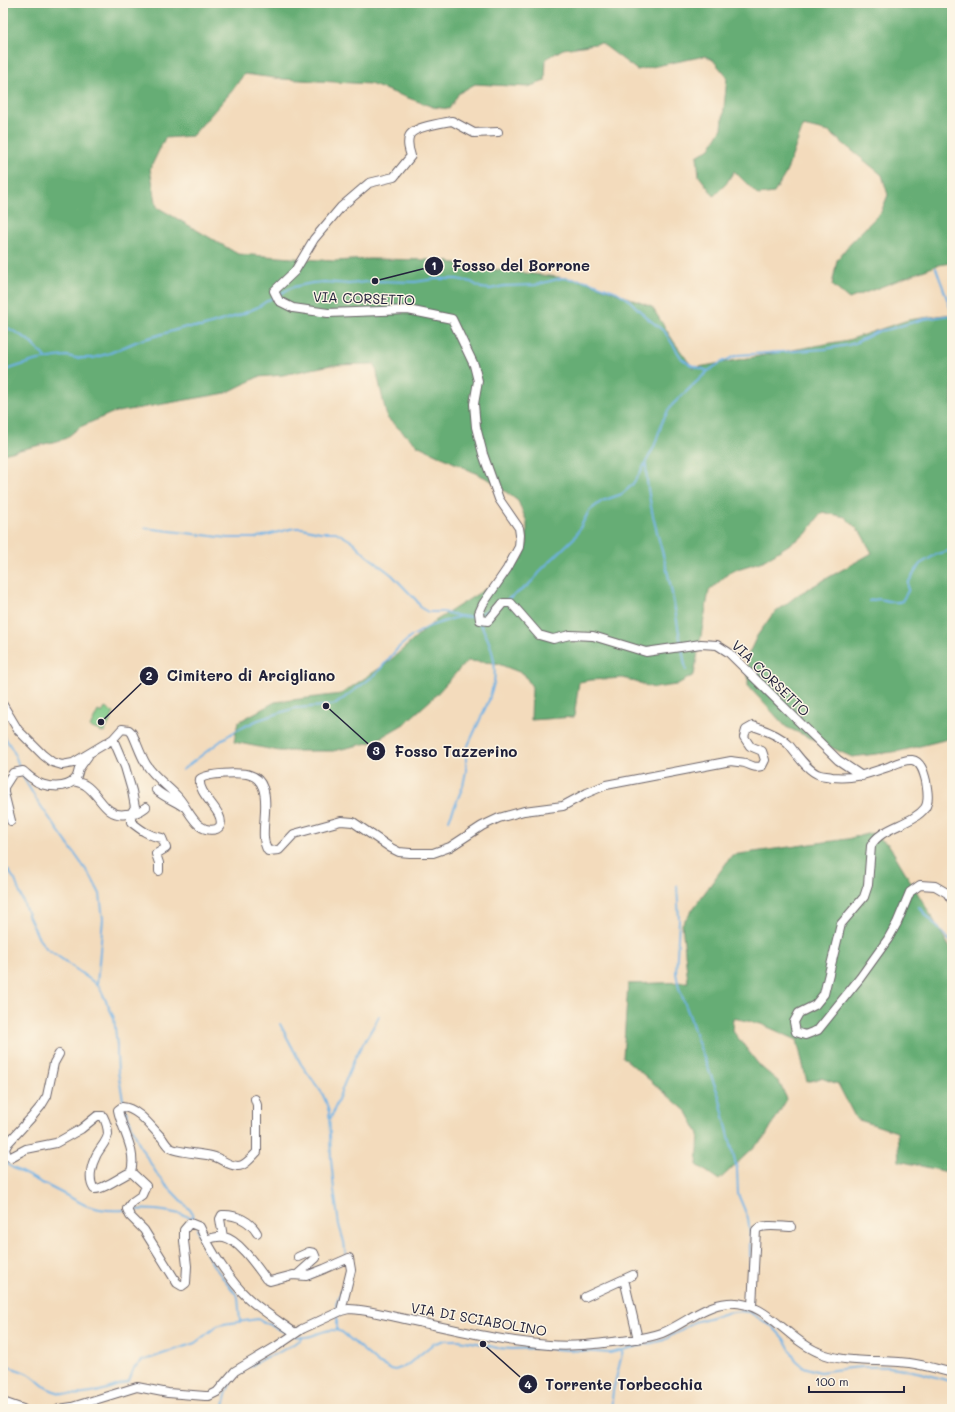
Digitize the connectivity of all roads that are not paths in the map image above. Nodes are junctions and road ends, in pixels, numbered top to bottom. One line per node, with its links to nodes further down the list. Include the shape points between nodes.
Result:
1 (498, 132): 5 (street, VIA CORSETTO, via 474,132 452,121 414,130 409,136 411,156 394,177 369,183 341,206 314,239 295,271 274,291 276,296 279,301 293,308 328,313 408,310 452,319 474,365 478,381 474,404 476,427 483,454 499,499 519,528 520,534 520,546 483,604 480,620 488,621 503,603 511,603 539,635 553,639 570,635 593,636 646,652 701,644 718,645 838,760)
2 (3, 705): 4 (street, via 18,730 52,762 66,765)
3 (113, 739): 4 (street); 9 (street, via 122,729 129,730 148,767); 10 (street, via 131,788 135,807)
4 (92, 751): 6 (street, via 82,763)
5 (862, 776): 9 (street, via 844,778 819,775 802,762 787,743 768,731 753,726 746,730 744,737 750,746 762,751 765,760 762,766 752,767 731,761 606,786 563,806 524,811 499,818 482,826 450,848 427,853 399,852 353,822 341,821 294,834 279,850 268,851 264,843 264,788 258,780 247,774 209,774 200,780 200,788 220,818 220,824 216,829 208,830 201,826); 13 (street, via 904,761 918,762 928,791 927,801 917,816 880,836 871,846 868,885 864,897 841,924 824,994 815,1005 799,1013 794,1022 796,1032 805,1036 818,1030 860,978 894,928 910,892 920,885 935,886 948,894)
6 (73, 781): 10 (street, via 85,784 114,814); 11 (street, via 61,786 46,786 33,780 23,771 13,773 4,787)
7 (156, 790): 9 (street)
8 (146, 807): 10 (street, via 138,813)
9 (188, 809)
10 (131, 814): 12 (street, via 131,822 141,831 162,838 165,844 166,848 156,854)
11 (11, 821)
12 (159, 871)
13 (952, 900)
14 (59, 1054): 16 (street, via 54,1063 47,1096 8,1143 5,1149 7,1156 56,1143 81,1129 97,1116 104,1116 108,1136 94,1159 91,1185 94,1189 100,1189)
15 (255, 1099): 16 (street, via 257,1152 243,1165 238,1166 227,1164 216,1157 170,1148 137,1113 122,1107 118,1110 128,1136 133,1166)
16 (131, 1172): 20 (street, via 146,1186 142,1195 127,1209 130,1216 144,1230 177,1283 182,1286 186,1283 187,1266 184,1230 190,1223 200,1227)
17 (791, 1228): 26 (street, via 764,1226 756,1230)
18 (257, 1233): 19 (street, via 248,1222 222,1215 220,1219)
19 (224, 1237): 20 (street); 22 (street, via 248,1255 268,1281)
20 (206, 1240): 28 (street, via 237,1286)
21 (298, 1257): 22 (street, via 309,1252 314,1253 316,1258)
22 (296, 1275): 27 (street, via 311,1274 349,1258 350,1274)
23 (633, 1275): 24 (street)
24 (624, 1279): 25 (street); 29 (street)
25 (585, 1297)
26 (752, 1306): 29 (street, VIA DI SCIABOLINO, via 729,1303 713,1307 660,1334); 30 (street, VIA DI SCIABOLINO, via 794,1338 823,1354 842,1358 913,1363)
27 (341, 1311): 28 (street, VIA DI SCIABOLINO); 29 (street, VIA DI SCIABOLINO, via 355,1309 503,1339 548,1345 589,1345)
28 (295, 1333): 33 (street, VIA DI SCIABOLINO, via 235,1371 217,1392 210,1396 168,1393 137,1387)
29 (638, 1339)
30 (952, 1373)
31 (3, 1402): 32 (street)
32 (23, 1409)
33 (60, 1409)

